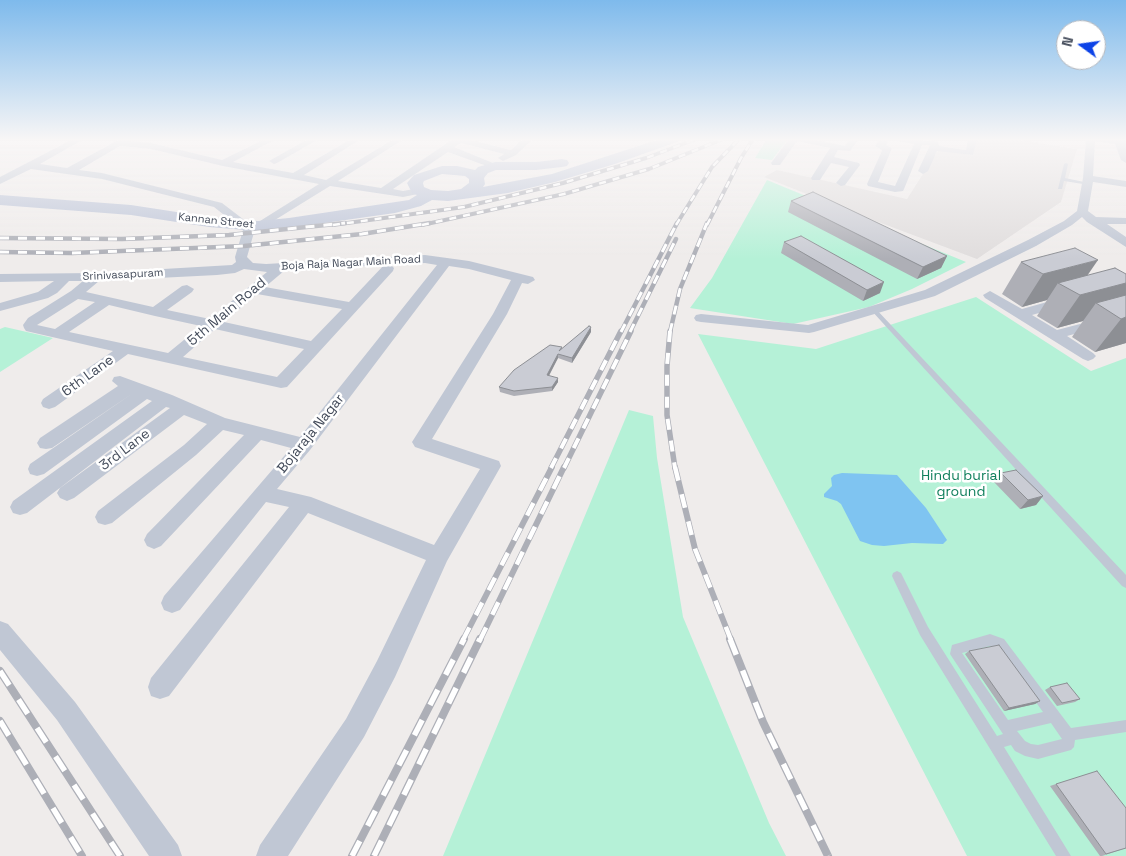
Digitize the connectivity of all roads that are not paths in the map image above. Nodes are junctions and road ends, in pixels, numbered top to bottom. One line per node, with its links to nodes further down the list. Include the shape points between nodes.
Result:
1 (114, 179): 24 (street, via 218,205)
2 (307, 179): 14 (street)
3 (335, 179): 14 (street)
4 (401, 179): 18 (street)
5 (418, 179): 19 (main road, via 415,185)
6 (477, 179): 7 (main road, via 489,183); 20 (main road, via 472,189)
7 (530, 179)
8 (544, 179): 20 (main road, via 520,186)
9 (844, 179): 15 (street)
10 (874, 179): 11 (street, via 872,184 895,190)
11 (903, 179)
12 (1063, 179): 13 (lane); 17 (lane)
13 (1088, 181): 16 (street); 22 (street)
14 (328, 183): 18 (street); 24 (street)
15 (841, 183)
16 (1126, 184)
17 (1060, 188)
18 (383, 191): 19 (street)
19 (424, 193): 20 (main road); 24 (main road, Kannan Street, via 415,202 395,208 290,224)
20 (456, 195)
21 (0, 200): 24 (main road, Kannan Street, via 131,210)
22 (1086, 216): 23 (street); 25 (street); 42 (street, via 930,293)
23 (1126, 221)
24 (251, 225): 27 (street, via 241,257)
25 (1125, 245)
26 (446, 262): 28 (street, Boja Raja Nagar Main Road, via 418,259); 61 (street, Bojaraja Nagar); 69 (street, Boja Raja Nagar Main Road, via 523,279 421,442 492,466)
27 (244, 263): 28 (street, Boja Raja Nagar Main Road, via 261,268); 30 (street, Srinivasapuram, via 216,271)
28 (281, 267): 34 (street, 5th Main Road)
29 (388, 268): 41 (street)
30 (95, 277): 32 (street, Srinivasapuram); 35 (street)
31 (0, 278): 32 (street, Srinivasapuram)
32 (65, 278): 40 (street, via 43,295)
33 (187, 289): 43 (street)
34 (255, 289): 41 (street); 47 (street, 5th Main Road)
35 (76, 294): 38 (street); 48 (street, via 30,325)
36 (990, 295): 44 (street)
37 (1075, 299): 44 (street)
38 (106, 301): 43 (street); 48 (street)
39 (1110, 303): 45 (street)
40 (0, 307)
41 (353, 307): 50 (street)
42 (872, 309): 46 (street, via 810,329); 71 (lane)
43 (155, 312): 47 (street)
44 (1019, 314): 49 (street)
45 (1126, 314): 49 (street)
46 (700, 318)
47 (212, 326): 50 (street); 53 (street, 5th Main Road)
48 (58, 333): 51 (street)
49 (1055, 335): 52 (street)
50 (316, 347): 53 (street, via 281,383)
51 (127, 348): 53 (street); 56 (street, 6th Lane)
52 (1088, 356)
53 (173, 357)
54 (132, 386): 55 (street); 60 (street); 62 (street)
55 (166, 399): 57 (street); 66 (street)
56 (49, 403)
57 (183, 407): 58 (street); 63 (street, 3rd Lane)
58 (220, 423): 59 (street); 67 (street)
59 (256, 434): 61 (street); 68 (street)
60 (46, 443)
61 (304, 445): 64 (street, Bojaraja Nagar)
62 (37, 469)
63 (67, 493)
64 (262, 493): 65 (street); 72 (street, Bojaraja Nagar)
65 (304, 503): 69 (street); 74 (street)
66 (20, 507)
67 (105, 518)
68 (154, 540)
69 (439, 556): 81 (street, via 355,728)
70 (897, 576): 79 (lane, via 924,631)
71 (1126, 583)
72 (172, 603)
73 (0, 632): 80 (street, via 66,711)
74 (160, 687)
75 (1054, 716): 77 (lane); 77 (lane, via 1000,643 993,640 956,649 956,654); 78 (lane)
76 (1126, 726): 78 (lane)
77 (1010, 732): 78 (lane, via 1020,746 1038,752 1066,745); 79 (lane)
78 (1068, 735)
79 (994, 742): 82 (lane)
80 (167, 856)
81 (271, 856)
82 (1064, 856)

